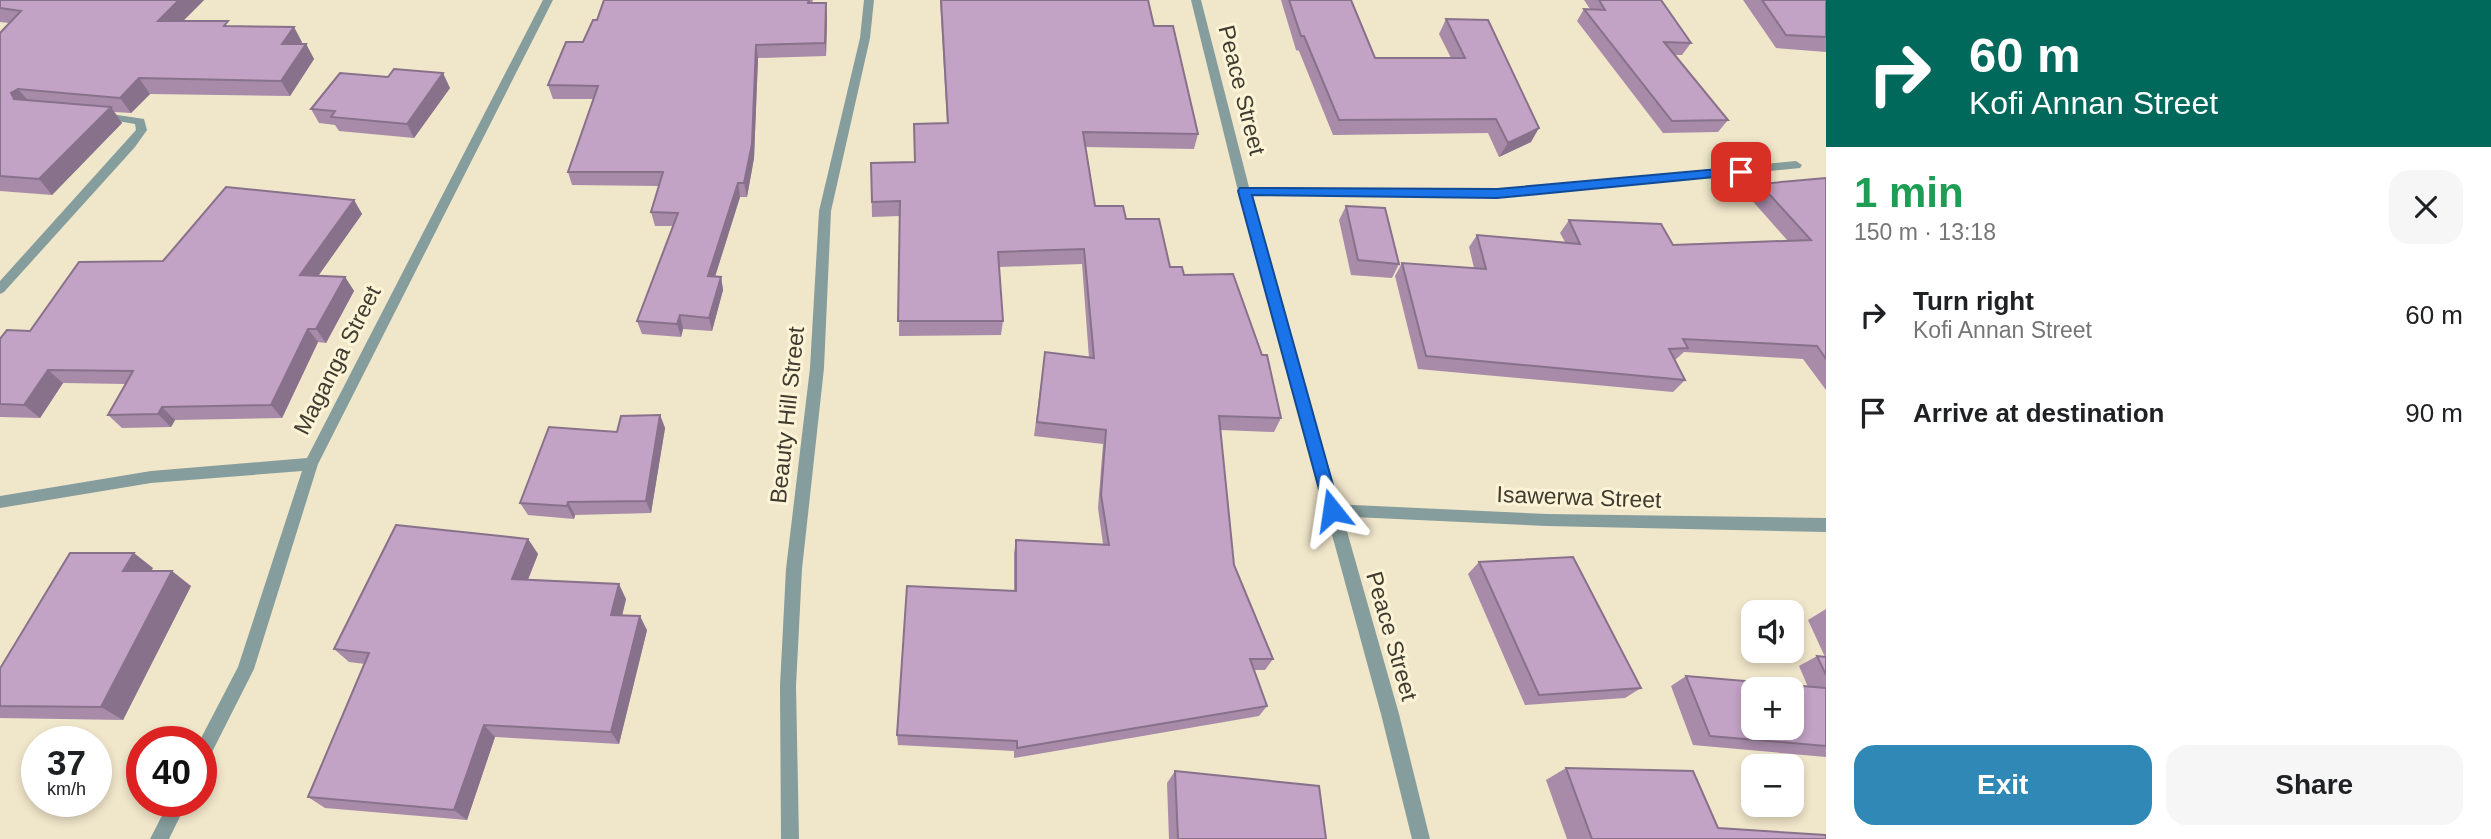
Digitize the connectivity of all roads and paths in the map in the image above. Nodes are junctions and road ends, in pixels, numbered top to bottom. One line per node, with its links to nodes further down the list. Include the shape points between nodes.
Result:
1 (548, 0): 8 (street, Maganga Street)
2 (869, 0): 15 (street, Beauty Hill Street, via 865,38 825,211 817,368 794,569 788,686)
3 (1196, 0): 6 (street, Peace Street)
4 (81, 113): 7 (street, via 140,121 142,130)
5 (1796, 165): 6 (street, via 1497,194)
6 (1244, 191): 10 (street, Peace Street)
7 (0, 289)
8 (311, 464): 9 (street, via 194,472); 12 (street, Maganga Street, via 246,669)
9 (0, 502)
10 (1332, 510): 11 (street, Isawerwa Street); 16 (street, Peace Street)
11 (1826, 525)
12 (217, 726)
13 (170, 817): 14 (street)
14 (159, 839)
15 (790, 839)
16 (1422, 839)

